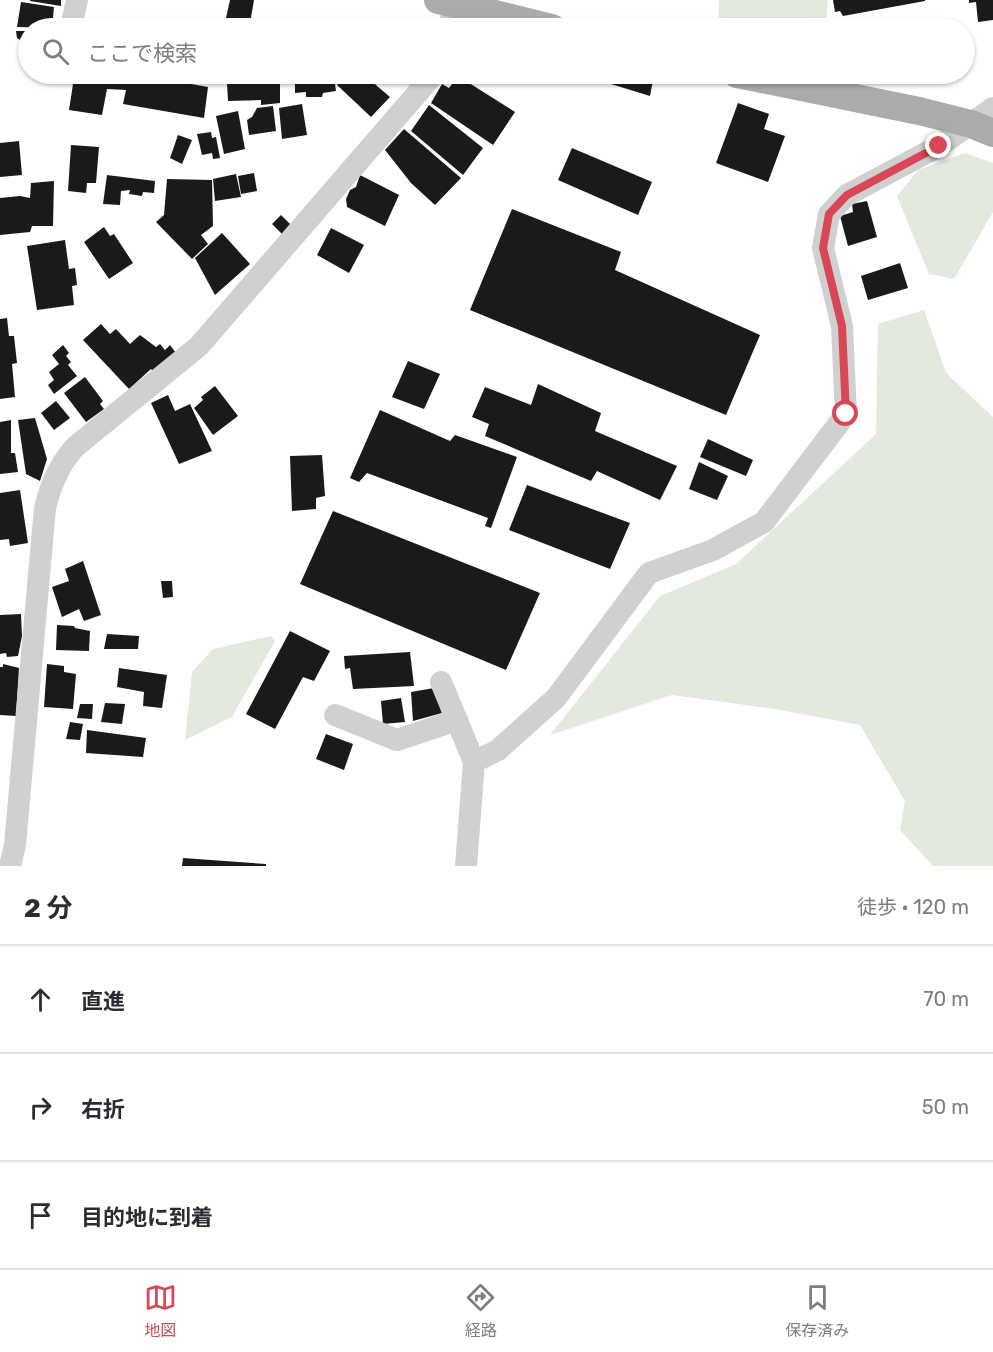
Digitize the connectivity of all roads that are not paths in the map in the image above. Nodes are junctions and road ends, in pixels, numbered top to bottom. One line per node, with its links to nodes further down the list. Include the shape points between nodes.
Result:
1 (77, 0): 4 (street)
2 (485, 5): 3 (main road); 5 (main road)
3 (447, 11)
4 (73, 18)
5 (523, 18)
6 (425, 84): 13 (street, via 199,346 63,460 50,486 45,508)
7 (789, 84): 8 (main road)
8 (986, 122): 12 (street, via 847,195 829,214 823,248 842,326 846,414 764,522 713,550 649,573 556,698 498,750)
9 (441, 682): 11 (street)
10 (335, 715): 11 (street, via 397,740)
11 (457, 720): 12 (street)
12 (474, 762): 14 (street)
13 (10, 866)
14 (466, 866)

